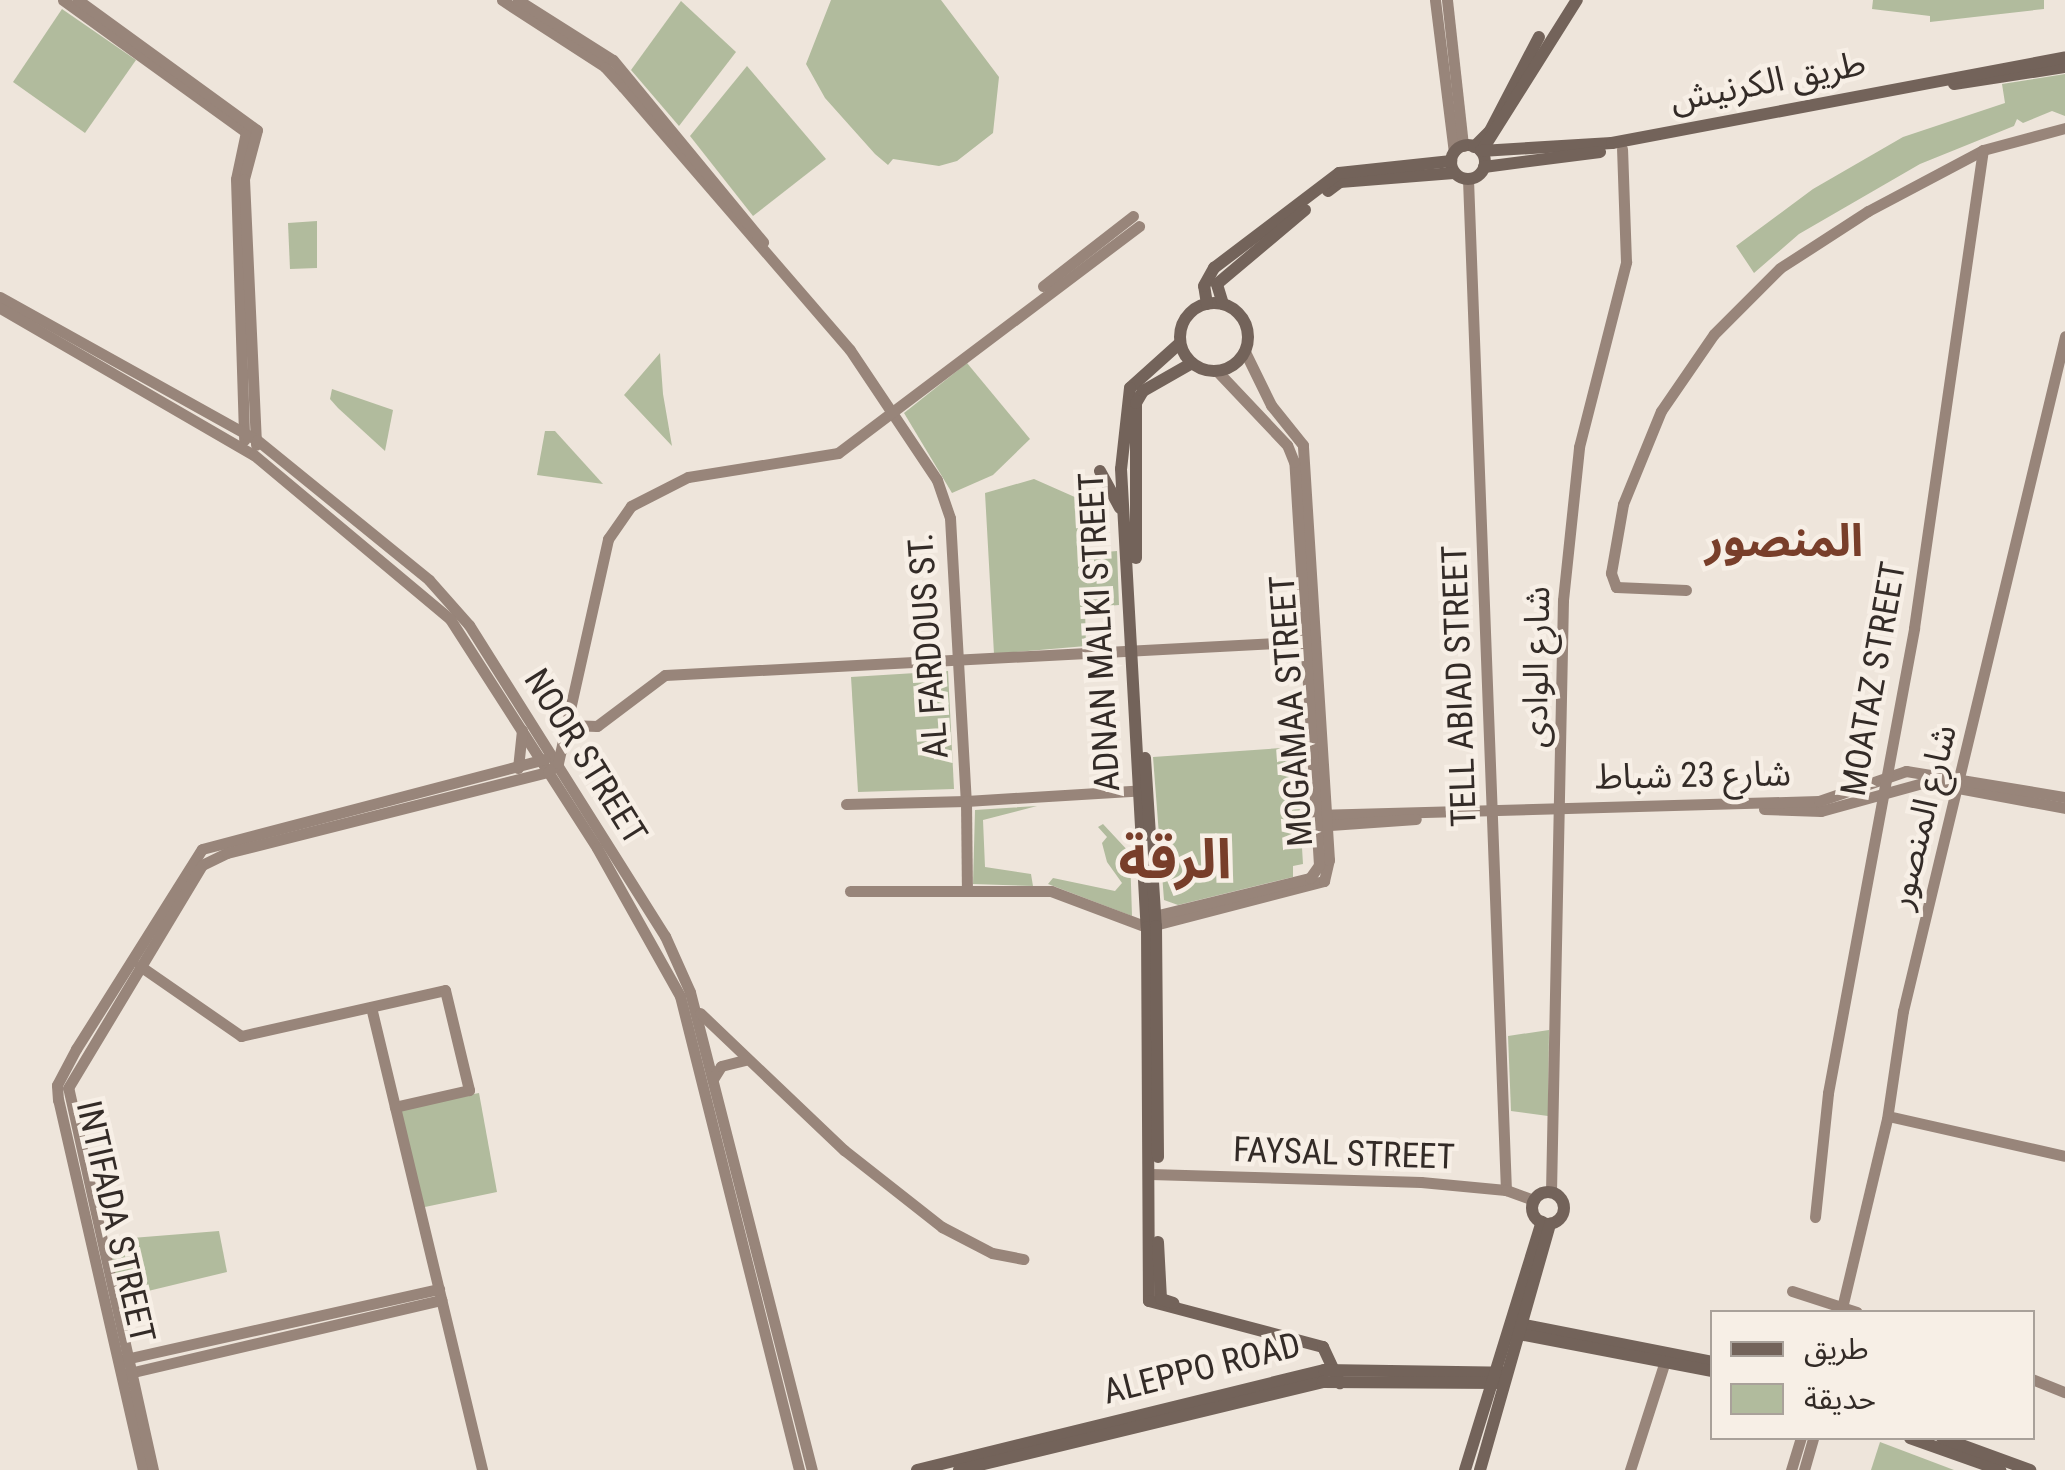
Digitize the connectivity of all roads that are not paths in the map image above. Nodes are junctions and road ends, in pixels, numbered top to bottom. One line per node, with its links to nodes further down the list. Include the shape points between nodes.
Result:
1 (63, 0): 29 (main road, via 246,132 236,179)
2 (78, 0): 28 (main road, via 258,130 244,179)
3 (502, 0): 16 (main road, via 605,67)
4 (518, 0): 16 (main road, via 612,60 754,224)
5 (1436, 0): 14 (main road)
6 (1447, 0): 14 (main road)
7 (1568, 0): 14 (main road, via 1524,58 1490,131)
8 (1577, 0): 14 (main road, via 1524,76 1498,135)
9 (2065, 57): 14 (main road, طريق الكرنيش, via 1612,143)
10 (2065, 67): 12 (main road, طريق الكرنيش)
11 (2065, 128): 13 (main road)
12 (1622, 149): 14 (main road, طريق الكرنيش, via 1484,168); 47 (main road, شارع الوادى, via 1626,262 1583,426 1572,498 1563,600)
13 (1983, 150): 32 (main road, via 1868,210 1780,268 1670,390 1623,504 1611,574 1616,586); 41 (main road, MOATAZ STREET, via 1952,393)
14 (1464, 158): 17 (main road, طريق الكرنيش, via 1340,182); 48 (main road, TELL ABIAD STREET)
15 (1136, 220): 27 (main road)
16 (765, 246): 27 (main road, AL FARDOUS ST.)
17 (1242, 253): 19 (main road, via 1209,277); 20 (main road, via 1217,284)
18 (0, 297): 29 (main road, NOOR STREET)
19 (1207, 304): 20 (main road); 23 (main road, via 1185,318)
20 (1223, 304): 24 (main road, via 1245,324)
21 (0, 308): 29 (main road, NOOR STREET)
22 (2065, 336): 40 (main road, شارع المنصور)
23 (1180, 344): 25 (main road); 31 (main road, ADNAN MALKI STREET, via 1138,377 1126,401)
24 (1244, 352): 26 (main road); 33 (main road, MOGAMAA STREET, via 1271,405 1303,445)
25 (1192, 364): 26 (main road); 34 (main road, ADNAN MALKI STREET, via 1143,391 1136,403)
26 (1217, 371): 33 (main road, MOGAMAA STREET, via 1287,445 1294,462)
27 (895, 412): 35 (main road, AL FARDOUS ST., via 936,480 950,518); 36 (main road, via 838,453 688,476 631,506 608,540)
28 (257, 440): 29 (main road); 38 (main road, NOOR STREET, via 458,609)
29 (247, 445): 37 (main road, NOOR STREET, via 421,588 450,618)
30 (1100, 471): 31 (main road)
31 (1125, 520): 34 (main road, ADNAN MALKI STREET)
32 (1686, 590)
33 (1310, 641): 34 (main road); 49 (main road, MOGAMAA STREET)
34 (1136, 649): 35 (main road); 42 (main road, ADNAN MALKI STREET)
35 (958, 660): 36 (main road, via 665,676 596,726); 44 (main road, AL FARDOUS ST.)
36 (568, 725): 38 (main road)
37 (522, 726): 38 (main road, NOOR STREET); 39 (main road)
38 (552, 760): 39 (main road, INTIFADA STREET); 53 (main road, INTIFADA STREET, via 208,858); 55 (main road, NOOR STREET)
39 (518, 768): 73 (main road, INTIFADA STREET, via 224,843 193,859 57,1085)
40 (1960, 783): 41 (main road, شارع 23 شباط); 43 (main road, شارع 23 شباط); 46 (main road, شارع 23 شباط); 59 (main road, شارع المنصور, via 1904,1011)
41 (1883, 784): 47 (main road, شارع 23 شباط, via 1820,810); 65 (main road, MOATAZ STREET, via 1828,1092)
42 (1143, 790): 44 (main road); 52 (main road, ADNAN MALKI STREET)
43 (2065, 797)
44 (966, 801): 45 (main road); 51 (main road, AL FARDOUS ST.)
45 (846, 804)
46 (2065, 808)
47 (1563, 810): 48 (main road, شارع 23 شباط); 63 (main road, شارع الوادى)
48 (1492, 813): 49 (main road, شارع 23 شباط); 62 (main road, TELL ABIAD STREET)
49 (1321, 820): 52 (main road, MOGAMAA STREET, via 1328,872 1318,884)
50 (850, 891): 51 (main road)
51 (967, 891): 52 (main road, via 1052,890)
52 (1147, 922): 61 (main road, ADNAN MALKI STREET)
53 (140, 966): 54 (main road, via 240,1036); 73 (main road, INTIFADA STREET, via 68,1088)
54 (371, 1007): 58 (main road); 58 (main road, via 445,990 469,1090)
55 (692, 1012): 56 (main road); 57 (main road, NOOR STREET); 90 (main road, NOOR STREET)
56 (745, 1060): 57 (main road, via 721,1066); 67 (main road, via 942,1227 992,1253)
57 (713, 1079): 91 (main road, NOOR STREET)
58 (395, 1107): 69 (main road)
59 (1888, 1116): 60 (main road); 71 (main road, شارع المنصور)
60 (2065, 1156)
61 (1154, 1174): 62 (main road, FAYSAL STREET); 78 (main road, ADNAN MALKI STREET, via 1155,1300 1324,1347)
62 (1506, 1190): 64 (main road, FAYSAL STREET)
63 (1551, 1192): 64 (main road); 66 (main road, via 1564,1209)
64 (1534, 1200): 66 (main road)
65 (1815, 1217)
66 (1546, 1223): 72 (main road)
67 (1023, 1258)
68 (1792, 1291): 70 (main road)
69 (440, 1295): 73 (main road); 77 (main road); 89 (main road)
70 (1845, 1310)
71 (1848, 1310)
72 (1513, 1328): 74 (main road); 75 (main road); 79 (main road)
73 (122, 1359): 77 (main road, INTIFADA STREET)
74 (1664, 1361): 76 (main road); 96 (main road)
75 (1710, 1362)
76 (1710, 1371)
77 (126, 1374): 87 (main road, INTIFADA STREET); 88 (main road, INTIFADA STREET)
78 (1342, 1376): 79 (main road, ALEPPO ROAD); 86 (main road, ALEPPO ROAD); 92 (main road, ALEPPO ROAD)
79 (1498, 1377): 94 (main road); 95 (main road)
80 (2035, 1380): 81 (main road)
81 (2065, 1392)
82 (1800, 1440): 97 (main road)
83 (1812, 1440): 98 (main road)
84 (1916, 1440): 99 (main road)
85 (1948, 1440): 100 (main road)
86 (992, 1466): 93 (main road, ALEPPO ROAD)
87 (143, 1470)
88 (154, 1470)
89 (482, 1470)
90 (798, 1470)
91 (812, 1470)
92 (918, 1470)
93 (959, 1470)
94 (1465, 1470)
95 (1480, 1470)
96 (1630, 1470)
97 (1792, 1470)
98 (1804, 1470)
99 (2000, 1470)
100 (2030, 1470)

